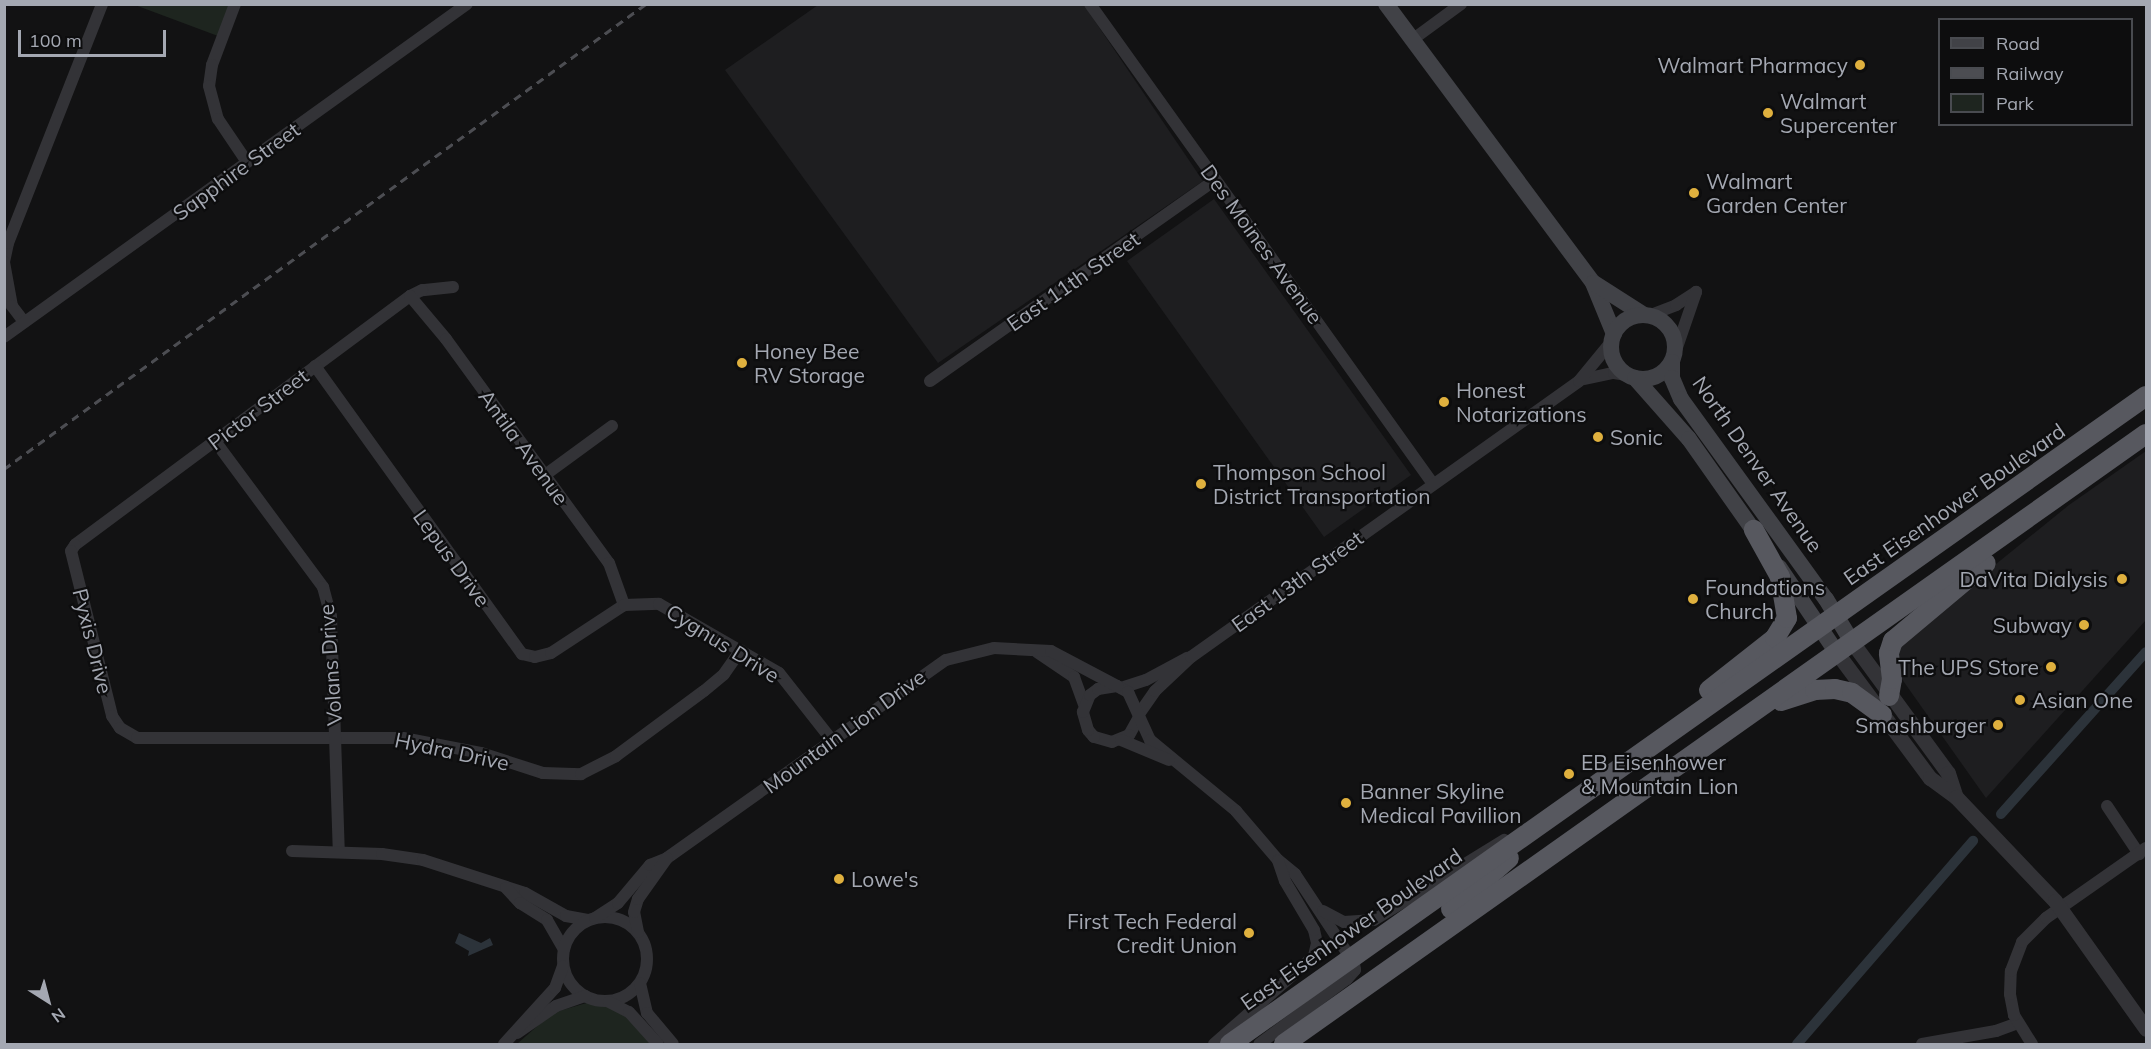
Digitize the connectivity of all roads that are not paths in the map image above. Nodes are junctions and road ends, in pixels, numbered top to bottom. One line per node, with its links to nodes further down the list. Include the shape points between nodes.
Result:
1 (102, 4): 10 (street, via 8,243)
2 (235, 4): 8 (street, via 208,86 218,119)
3 (467, 4): 8 (street, Sapphire Street)
4 (1090, 4): 9 (street, Des Moines Avenue)
5 (1386, 4): 7 (main road)
6 (1461, 4): 7 (street)
7 (1412, 40): 11 (main road)
8 (247, 162): 15 (street, Sapphire Street)
9 (1215, 180): 21 (street, East 11th Street); 28 (street, Des Moines Avenue)
10 (4, 262): 15 (street, via 12,306)
11 (1593, 282): 14 (main road); 17 (main road)
12 (453, 287): 13 (street, Pictor Street, via 422,290)
13 (410, 296): 19 (street, Pictor Street); 27 (street, Antila Avenue)
14 (1646, 315): 17 (main road, via 1626,320); 18 (main road, via 1670,330); 18 (street, via 1676,305 1696,292)
15 (24, 322): 16 (street, Sapphire Street)
16 (4, 337)
17 (1613, 338): 20 (main road, via 1614,361); 22 (street, East 13th Street)
18 (1673, 359): 20 (main road, via 1652,378); 33 (main road, North Denver Avenue, via 1672,378 1681,399)
19 (315, 366): 26 (street, Pictor Street); 32 (street, Lepus Drive, via 522,654 535,657 551,653)
20 (1631, 377): 22 (street, East 13th Street, via 1614,373); 29 (main road, North Denver Avenue, via 1689,439)
21 (930, 381)
22 (1579, 381): 28 (street, East 13th Street)
23 (2146, 396): 33 (highway, East Eisenhower Boulevard)
24 (612, 426): 27 (street)
25 (2146, 434): 30 (highway)
26 (215, 441): 31 (street, Pictor Street); 44 (street, Volans Drive, via 323,587 331,616)
27 (545, 475): 32 (street, Antila Avenue, via 609,563)
28 (1434, 484): 37 (street, East 13th Street)
29 (1754, 530): 33 (main road, North Denver Avenue); 51 (highway, via 1784,590 1788,610 1781,632)
30 (1998, 540): 34 (highway); 39 (highway, via 1997,554 1893,641 1888,653 1892,680)
31 (71, 551): 43 (street, Pyxis Drive, via 112,716)
32 (624, 605): 35 (street, Cygnus Drive, via 659,604)
33 (1829, 621): 34 (main road, North Denver Avenue); 51 (highway, East Eisenhower Boulevard)
34 (1845, 648): 39 (street, North Denver Avenue); 41 (street, North Denver Avenue); 47 (highway)
35 (741, 650): 44 (street, Hydra Drive, via 724,674 704,692 616,756 581,774 543,773 481,753 403,738); 45 (street, Cygnus Drive, via 779,673)
36 (1037, 652): 38 (street, Mountain Lion Drive, via 1051,651 1063,656); 40 (street, Mountain Lion Drive, via 1074,677); 45 (street, Mountain Lion Drive, via 994,648 952,657)
37 (1191, 657): 38 (street, East 13th Street, via 1146,680); 42 (street, East 13th Street, via 1155,691)
38 (1119, 687): 40 (street, via 1098,689); 42 (street, via 1134,698)
39 (1889, 696): 49 (street, North Denver Avenue, via 1948,773)
40 (1084, 704): 46 (street, via 1084,721 1094,736 1112,742)
41 (1882, 715): 47 (highway, via 1852,693 1815,690 1774,703); 49 (street, North Denver Avenue, via 1930,777)
42 (1139, 716): 46 (street, via 1129,735); 48 (street, via 1150,740)
43 (120, 728): 44 (street, Hydra Drive, via 137,738)
44 (335, 735): 54 (street, Volans Drive)
45 (831, 739): 55 (street, Mountain Lion Drive)
46 (1121, 740): 48 (street)
47 (1706, 745): 65 (highway)
48 (1170, 760): 56 (street, via 1236,812)
49 (1956, 797): 59 (street, North Denver Avenue)
50 (2108, 806): 52 (street)
51 (1551, 816): 58 (street, via 1497,843 1374,920 1344,922); 63 (highway, East Eisenhower Boulevard); 65 (highway, via 1473,892 1384,957)
52 (2143, 851): 59 (street)
53 (292, 852): 54 (street)
54 (339, 852): 57 (street, via 423,860)
55 (667, 858): 60 (street, Mountain Lion Drive, via 650,865 618,903); 61 (street, Mountain Lion Drive, via 638,900 634,912)
56 (1278, 860): 58 (street, via 1295,874); 75 (street, via 1285,881 1314,930 1314,956)
57 (505, 887): 60 (street, via 525,893 566,916); 62 (street, via 520,903 547,920)
58 (1320, 909): 63 (street)
59 (2061, 909): 69 (street, via 2029,933 2013,962 2010,994); 70 (street, North Denver Avenue)
60 (592, 919): 61 (street, via 618,919); 62 (street, via 572,932)
61 (638, 932): 66 (street, via 647,957)
62 (564, 950): 64 (street)
63 (1352, 958): 76 (highway, East Eisenhower Boulevard); 77 (street, via 1355,970 1347,979)
64 (563, 966): 67 (street, via 570,984); 71 (street, via 555,988)
65 (1383, 973): 78 (highway)
66 (640, 983): 68 (street, via 631,992); 74 (street, via 647,1013)
67 (585, 996): 68 (street); 71 (street, via 556,1006)
68 (608, 1001): 73 (street, via 629,1012)
69 (2018, 1023): 79 (street, via 1996,1031); 80 (street)
70 (2146, 1029)
71 (516, 1034): 72 (street)
72 (504, 1044)
73 (658, 1044)
74 (673, 1044)
75 (1214, 1044)
76 (1230, 1044)
77 (1259, 1044)
78 (1284, 1044)
79 (1922, 1044)
80 (2032, 1044)

